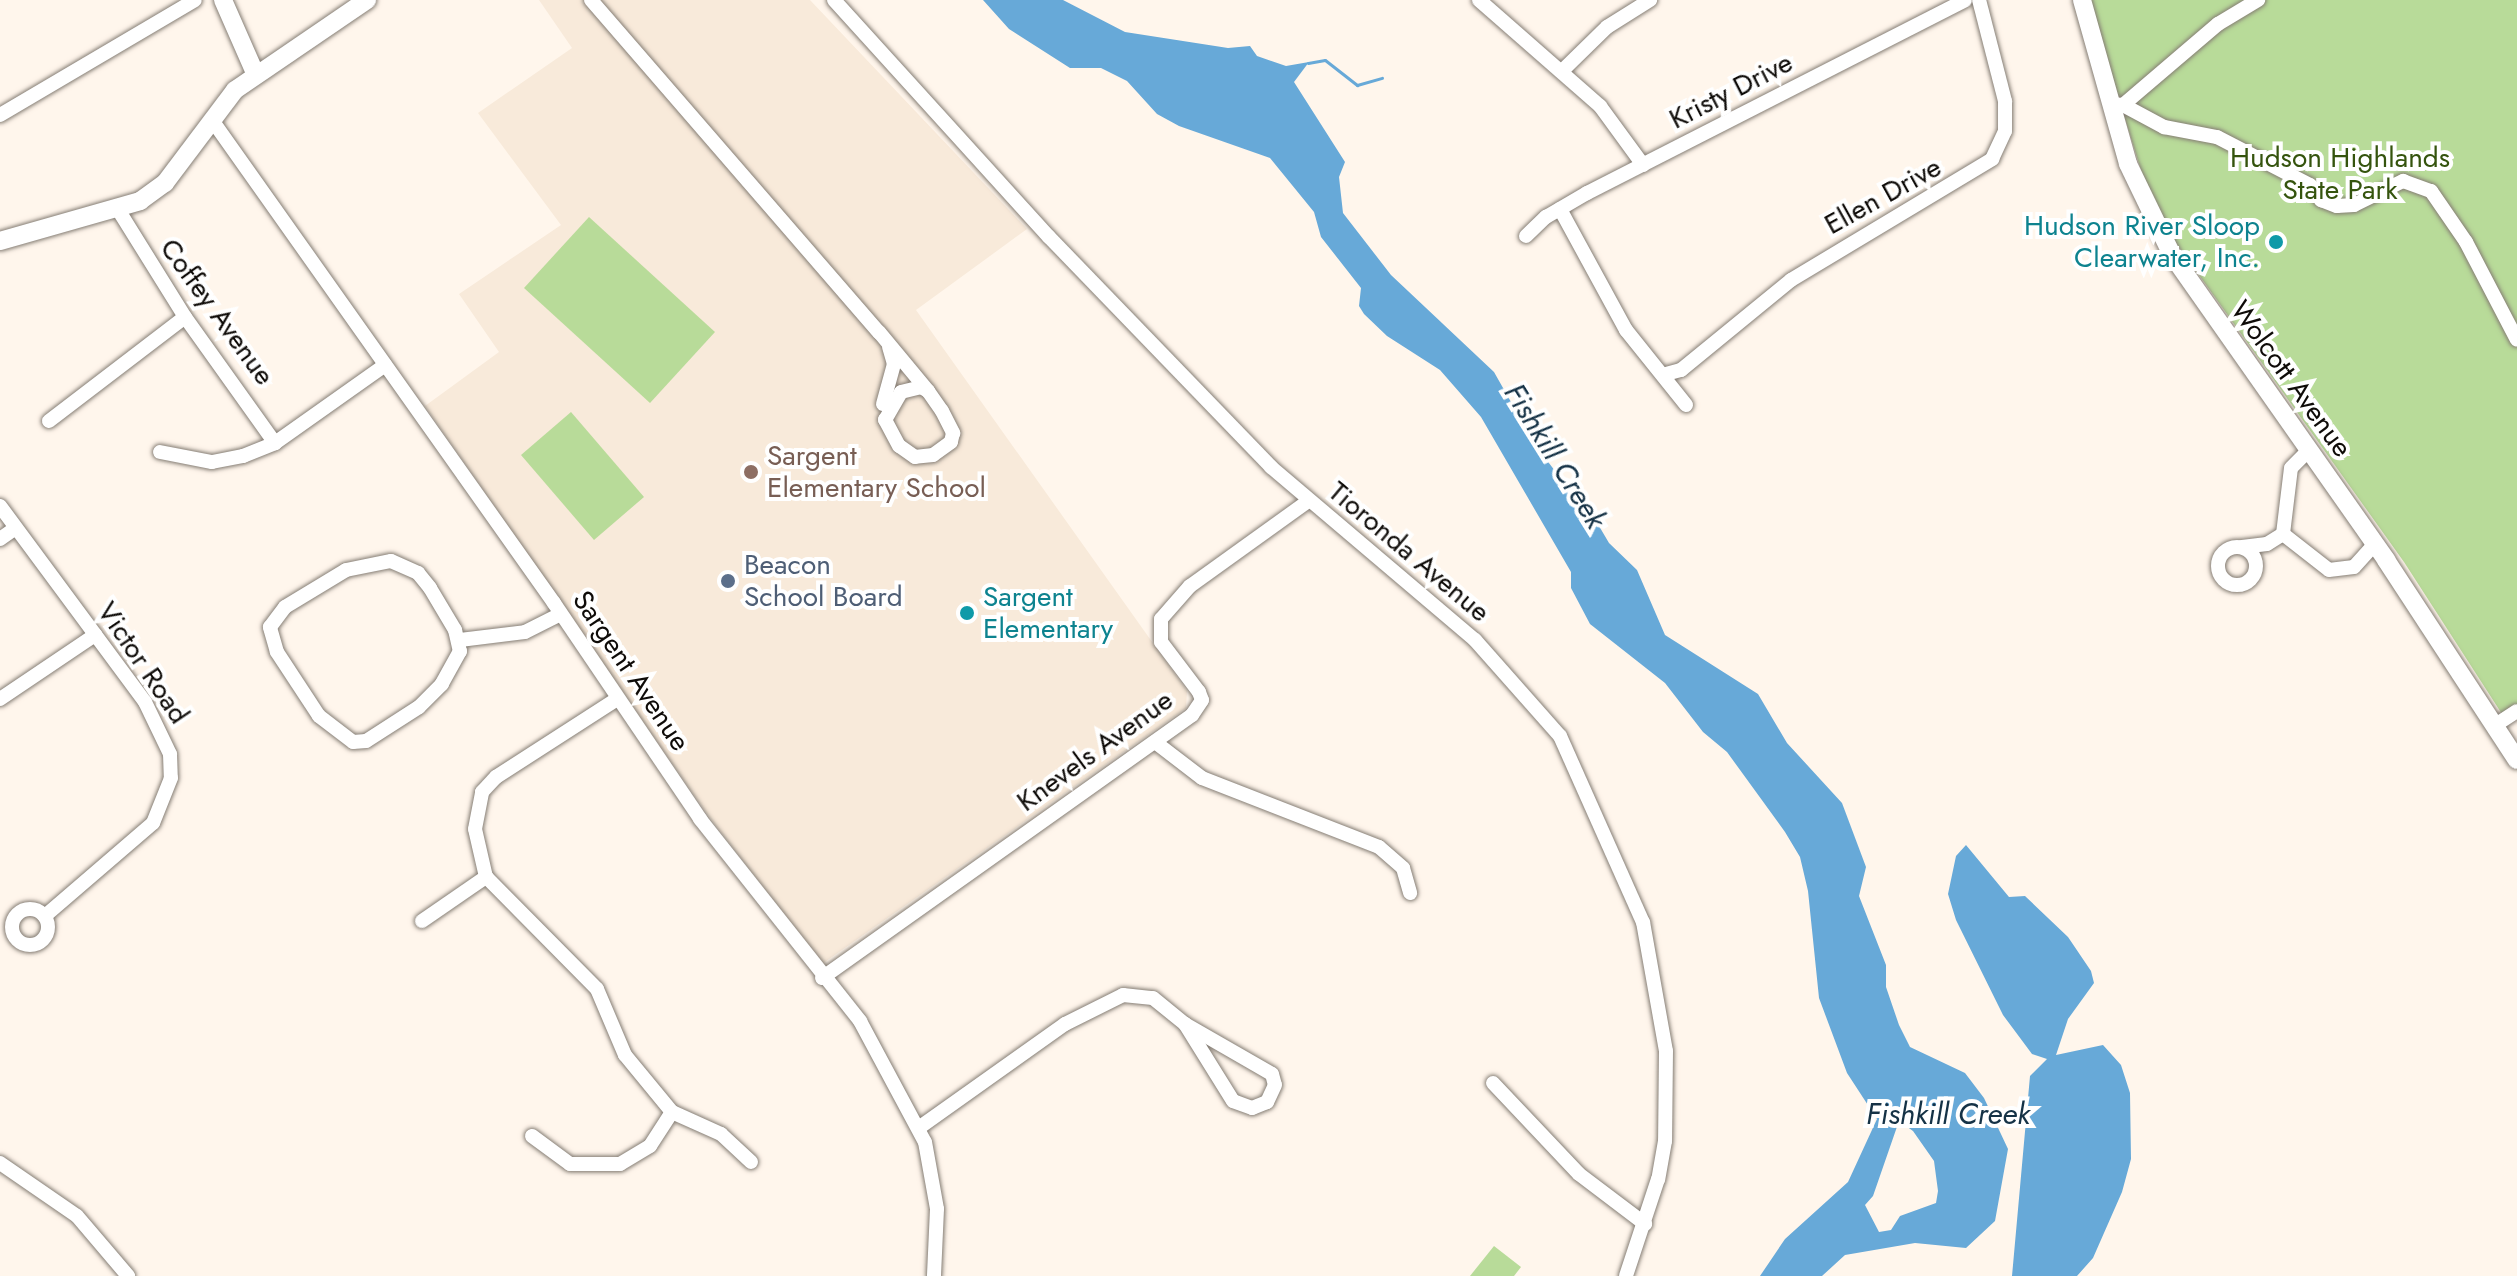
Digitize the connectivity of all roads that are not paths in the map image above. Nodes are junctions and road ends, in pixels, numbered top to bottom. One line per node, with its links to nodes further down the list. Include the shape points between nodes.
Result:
1 (195, 0): 15 (street)
2 (223, 0): 13 (main road)
3 (367, 0): 13 (main road)
4 (591, 0): 24 (street)
5 (834, 0): 34 (street, Tioronda Avenue, via 1049,237)
6 (1479, 0): 12 (street)
7 (1650, 0): 12 (street, via 1607,27)
8 (1965, 0): 17 (street, Kristy Drive)
9 (1979, 0): 26 (street, Ellen Drive, via 2005,101 2005,131 1992,159 1791,280 1681,370)
10 (2082, 0): 14 (main road, Wolcott Avenue)
11 (2258, 0): 14 (street, via 2218,24)
12 (1562, 71): 17 (street, via 1600,106)
13 (256, 75): 16 (main road, via 235,90)
14 (2117, 104): 23 (street, via 2164,127 2217,137 2310,185 2321,200 2337,206 2354,205 2403,181 2431,191 2453,219); 32 (main road, Wolcott Avenue, via 2128,164 2172,255)
15 (0, 115)
16 (212, 120): 19 (main road, via 165,183); 25 (street, Sargent Avenue)
17 (1643, 165): 18 (street, Kristy Drive)
18 (1560, 209): 20 (street, Kristy Drive); 26 (street, via 1626,330)
19 (119, 211): 21 (main road); 22 (street, Coffey Avenue)
20 (1526, 236)
21 (0, 241)
22 (185, 317): 30 (street); 31 (street, Coffey Avenue)
23 (2517, 340)
24 (888, 343): 27 (street); 29 (street, via 894,364 882,407)
25 (385, 365): 31 (street); 41 (street, Sargent Avenue)
26 (1666, 374): 28 (street)
27 (928, 391): 29 (street, via 921,387 901,392); 29 (street, via 953,433 944,449 925,458 909,455)
28 (1686, 405)
29 (885, 420)
30 (49, 421)
31 (275, 443): 33 (street, via 212,462)
32 (2309, 450): 37 (street, via 2291,468); 39 (main road, Wolcott Avenue)
33 (160, 452)
34 (1307, 502): 48 (street, Knevels Avenue, via 1170,604 1158,632 1161,642 1202,700 1192,715); 62 (street, Tioronda Avenue, via 1475,640 1560,736 1590,793 1643,922 1666,1051 1665,1141)
35 (0, 506): 36 (street, Victor Road)
36 (16, 528): 38 (street); 42 (street, Victor Road)
37 (2283, 534): 39 (street, via 2329,570 2354,567); 40 (street, via 2267,544)
38 (0, 539)
39 (2375, 544): 47 (main road, Wolcott Avenue)
40 (2242, 547)
41 (561, 614): 43 (street, via 525,632); 45 (street, Sargent Avenue)
42 (95, 635): 44 (street); 52 (street, Victor Road, via 158,723 170,754 171,778 153,823)
43 (460, 640): 43 (street, via 418,573 391,561 346,570 285,607 270,627 277,652 319,716 353,742 366,741 419,707 454,666)
44 (0, 699)
45 (617, 699): 50 (street, via 496,777 482,792 475,829); 54 (street, Sargent Avenue, via 700,819)
46 (2517, 711): 47 (street)
47 (2494, 726): 49 (main road, Wolcott Avenue)
48 (1155, 742): 51 (street, via 1202,778 1379,847 1403,868); 54 (street, Knevels Avenue)
49 (2517, 760)
50 (486, 877): 53 (street); 57 (street, via 597,989 625,1055)
51 (1410, 893)
52 (45, 916)
53 (422, 921)
54 (822, 978): 58 (street, Sargent Avenue, via 860,1021)
55 (1185, 1024): 55 (street, via 1233,1101 1252,1108 1267,1102 1275,1085 1272,1074); 58 (street, via 1153,998 1123,995 1065,1024)
56 (1493, 1083): 62 (street, via 1579,1174)
57 (672, 1112): 59 (street, via 650,1146 620,1164 570,1164); 60 (street, via 721,1134)
58 (920, 1127): 64 (street, Sargent Avenue, via 937,1209)
59 (532, 1136)
60 (751, 1162)
61 (0, 1163): 63 (street, via 77,1216)
62 (1645, 1224): 65 (street, Tioronda Avenue)
63 (128, 1276)
64 (934, 1276)
65 (1626, 1276)

